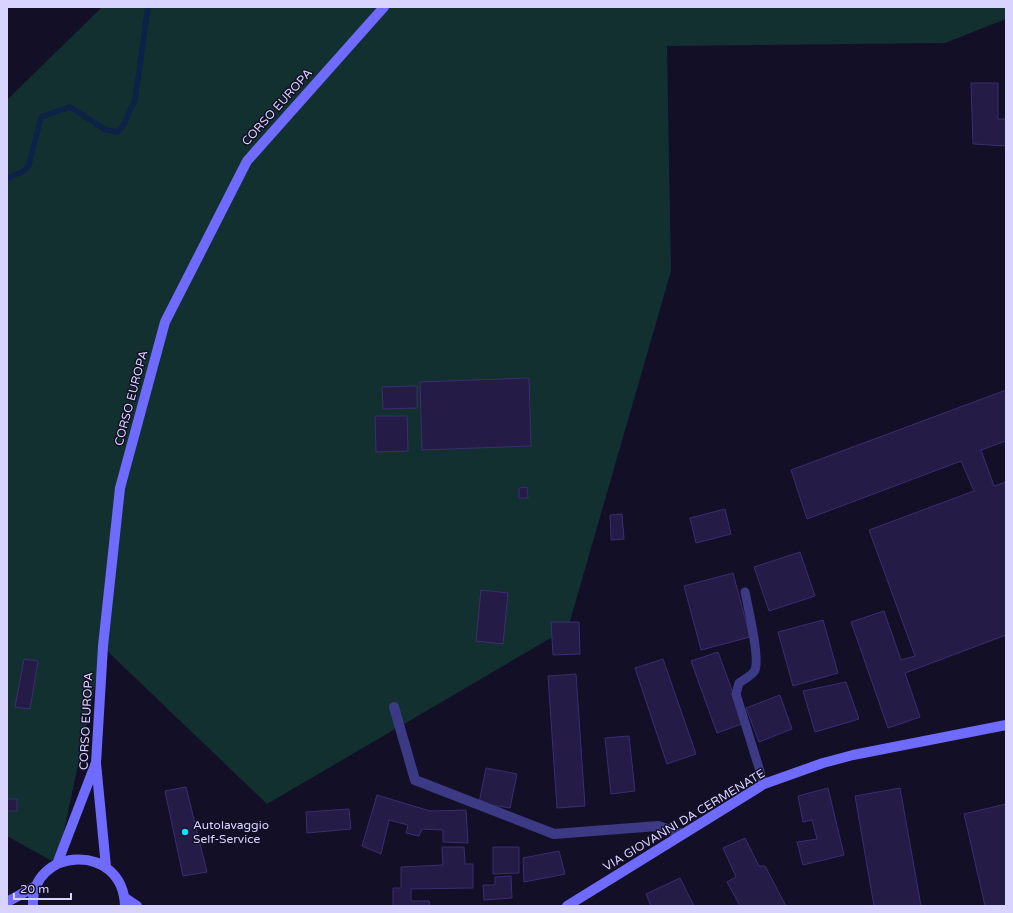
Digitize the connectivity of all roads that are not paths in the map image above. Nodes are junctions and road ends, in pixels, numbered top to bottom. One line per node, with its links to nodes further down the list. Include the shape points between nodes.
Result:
1 (384, 7): 5 (main road, CORSO EUROPA, via 247,161 165,322 120,488 103,646)
2 (745, 592): 6 (lane, via 757,663 755,671 739,683 736,694)
3 (394, 707): 7 (street, via 415,780 554,834 658,826)
4 (1006, 725): 6 (main road, VIA GIOVANNI DA CERMENATE, via 823,762)
5 (96, 763): 8 (main road); 9 (main road, CORSO EUROPA)
6 (764, 784): 7 (main road, VIA GIOVANNI DA CERMENATE)
7 (683, 834): 15 (main road, VIA GIOVANNI DA CERMENATE)
8 (57, 864): 9 (main road, via 71,859 87,859); 10 (main road, via 44,874)
9 (106, 867): 12 (main road, via 121,885)
10 (36, 886): 11 (main road); 13 (main road)
11 (7, 902)
12 (125, 902): 14 (main road)
13 (33, 906)
14 (136, 906)
15 (567, 906)

